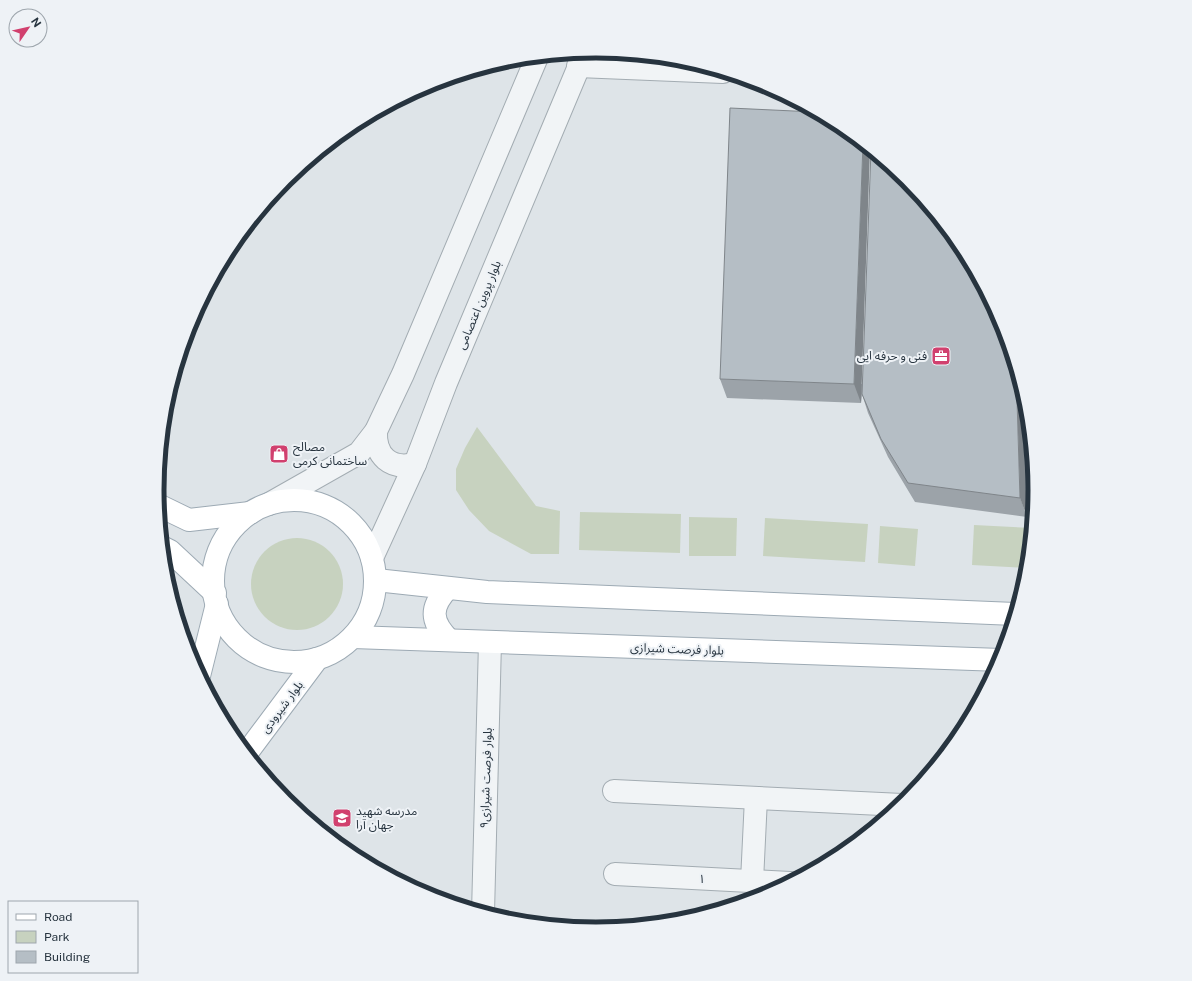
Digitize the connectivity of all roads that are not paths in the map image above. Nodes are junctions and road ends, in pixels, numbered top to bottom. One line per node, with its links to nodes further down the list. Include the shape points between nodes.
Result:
1 (582, 59): 3 (street); 5 (street, بلوار پروین اعتصامی, via 446,383)
2 (535, 63): 4 (street, via 404,374)
3 (693, 69)
4 (376, 430): 5 (street, via 377,446 385,459 394,465); 6 (street, via 359,453)
5 (415, 464): 10 (street, بلوار پروین اعتصامی)
6 (270, 504): 8 (main road); 10 (main road, via 294,500 319,504 342,515 360,533)
7 (164, 508): 8 (main road, via 189,520)
8 (250, 513): 13 (main road, via 234,526 222,544 215,563 213,584)
9 (167, 550): 13 (main road)
10 (372, 558): 11 (main road)
11 (376, 580): 12 (main road); 15 (main road, via 370,611)
12 (448, 588): 14 (main road, via 487,592); 16 (main road, via 438,599 434,614 438,629)
13 (216, 598): 18 (main road, via 225,624 239,640 256,652 276,660 296,662); 20 (main road)
14 (1011, 614)
15 (353, 637): 16 (main road, بلوار فرصت شیرازی); 18 (main road, via 337,651)
16 (449, 640): 17 (main road, بلوار فرصت شیرازی)
17 (490, 642): 19 (main road, بلوار فرصت شیرازی); 28 (street, ۹بلوار فرصت شیرازی)
18 (317, 659): 21 (main road, بلوار شیرودی)
19 (994, 660)
20 (201, 667)
21 (250, 749)
22 (614, 791): 23 (street)
23 (756, 798): 24 (street); 26 (street)
24 (893, 805)
25 (615, 874): 26 (street, ۱)
26 (752, 881): 27 (street, ۱)
27 (778, 882)
28 (483, 908)

